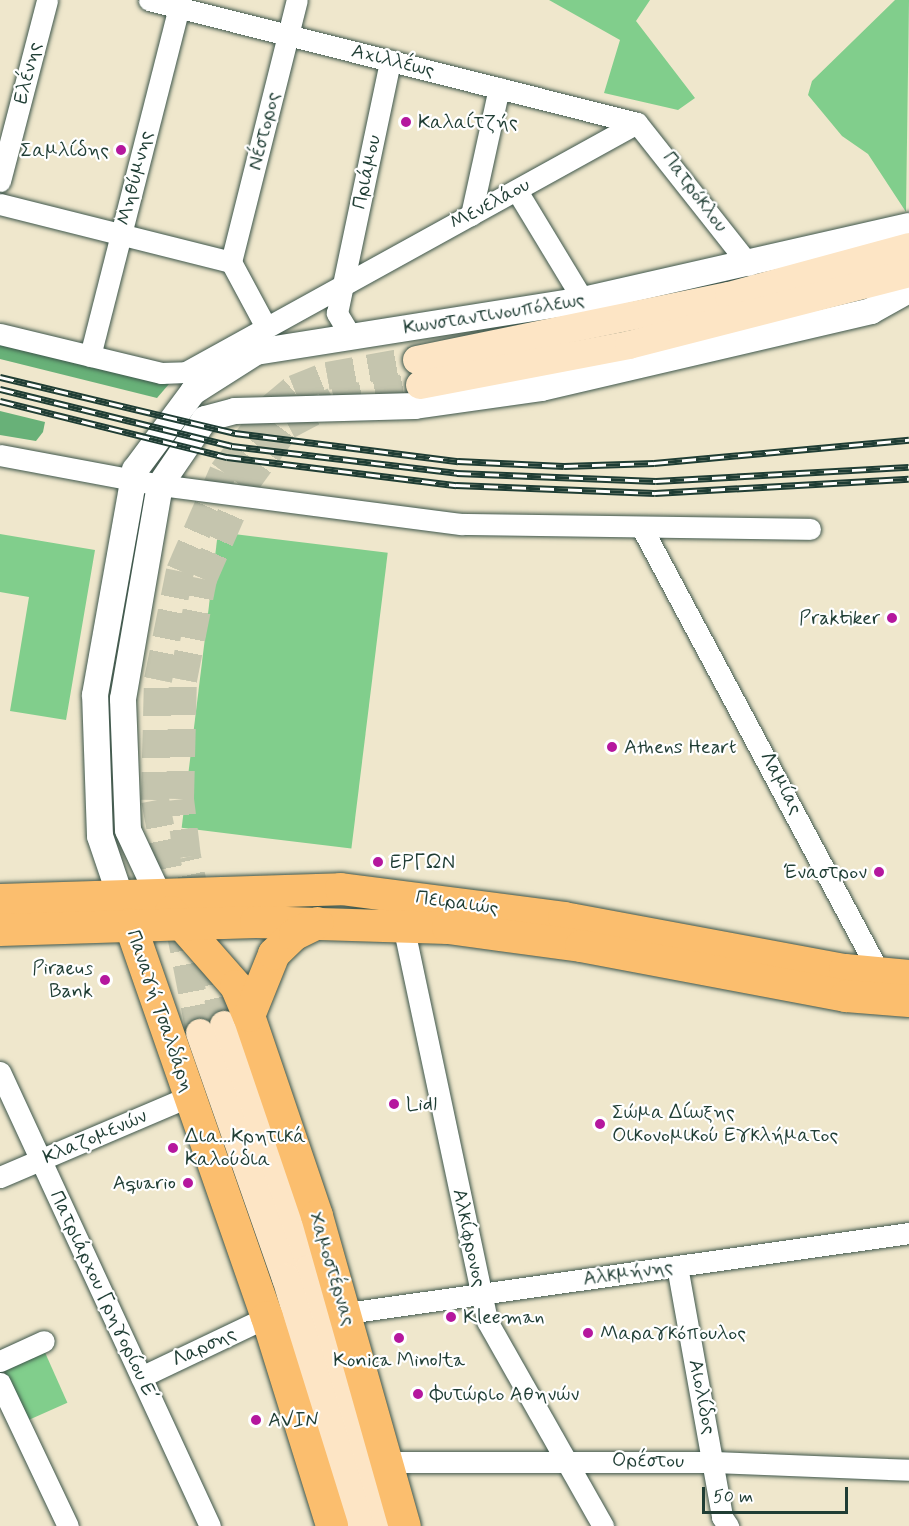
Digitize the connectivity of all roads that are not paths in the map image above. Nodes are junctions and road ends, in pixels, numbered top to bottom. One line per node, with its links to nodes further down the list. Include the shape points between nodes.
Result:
1 (46, 0): 9 (street, Ελένης)
2 (149, 0): 4 (street, Αχιλλέως)
3 (297, 0): 5 (street, Νέστορος)
4 (180, 4): 5 (street, Αχιλλέως); 14 (street, Μηθύμνης)
5 (288, 35): 6 (street, Αχιλλέως); 16 (street, Νέστορος)
6 (390, 61): 7 (street, Αχιλλέως); 19 (street, Πριάμου)
7 (499, 88): 8 (street, Αχιλλέως); 12 (street)
8 (637, 123): 10 (street, Μενελάου); 17 (street, Πατρόκλου)
9 (0, 181)
10 (517, 190): 12 (street, Μενελάου); 21 (street)
11 (0, 204): 14 (street)
12 (471, 215): 19 (street, Μενελάου)
13 (909, 226): 17 (street, Κωνσταντινουπόλεως)
14 (121, 235): 16 (street); 25 (street, Μηθύμνης)
15 (909, 247): 18 (main road, via 418,373 629,345)
16 (231, 262): 22 (street)
17 (749, 265): 21 (street, Κωνσταντινουπόλεως)
18 (909, 273)
19 (343, 284): 22 (street, Μενελάου); 24 (street, via 337,314)
20 (909, 290): 28 (street, via 871,311 541,388 415,406 218,413 199,426)
21 (583, 300): 24 (street, Κωνσταντινουπόλεως)
22 (266, 327): 25 (street, Μενελάου, via 186,372 171,375)
23 (0, 334): 25 (street)
24 (350, 335): 27 (street, Κωνσταντινουπόλεως, via 256,352 226,367 169,418)
25 (90, 356)
26 (3, 462): 27 (street)
27 (132, 481): 28 (street); 32 (street, Παναγή Τσαλδάρη, via 95,695 98,823)
28 (160, 485): 30 (street, via 461,524); 31 (street, via 138,590 121,739 128,830)
29 (810, 529): 30 (street)
30 (644, 530): 39 (street, Λαμίας)
31 (157, 891): 32 (main road, Πειραιώς); 34 (main road, Χαμοστέρνας); 39 (main road, Πειραιώς, via 305,887 379,893 580,921)
32 (120, 893): 33 (main road, Πειραιώς); 36 (street, Παναγή Τσαλδάρη)
33 (0, 900)
34 (178, 923): 35 (main road, Πειραιώς); 36 (main road, Πειραιώς); 41 (main road, Χαμοστέρνας, via 236,986)
35 (318, 923): 37 (main road, Πειραιώς); 41 (main road, via 295,934 274,954)
36 (130, 924): 38 (main road, Πειραιώς); 43 (main road, Παναγή Τσαλδάρη)
37 (403, 925): 40 (main road, Πειραιώς, via 506,935 846,996); 48 (street, Αλκίφρονος)
38 (0, 930)
39 (895, 975)
40 (909, 1001)
41 (224, 1025): 49 (main road, Χαμοστέρνας); 63 (main road, via 286,1278); 64 (main road, via 309,1269)
42 (0, 1072): 44 (street, Πατριάρχου Γρηγορίου Ε΄)
43 (190, 1096): 44 (street, Κλαζομενών); 50 (main road, Παναγή Τσαλδάρη)
44 (40, 1160): 45 (street, Κλαζομενών); 53 (street, Πατριάρχου Γρηγορίου Ε΄)
45 (0, 1177)
46 (909, 1233): 47 (street, Αλκμήνης)
47 (677, 1266): 48 (street, Αλκμήνης); 57 (street, Αιολίδος)
48 (480, 1294): 49 (street, Αλκμήνης); 55 (street, Αλκίφρονος, via 487,1321)
49 (346, 1312): 56 (main road, Χαμοστέρνας)
50 (267, 1317): 53 (street, Λαρσης); 62 (main road, Παναγή Τσαλδάρη)
51 (44, 1341): 52 (street)
52 (0, 1360)
53 (141, 1377): 61 (street, Πατριάρχου Γρηγορίου Ε΄)
54 (0, 1383): 60 (street)
55 (566, 1460): 56 (street, Ορέστου); 57 (street, Ορέστου); 66 (street, Αλκίφρονος)
56 (387, 1462): 65 (main road, Χαμοστέρνας)
57 (714, 1462): 58 (street, Ορέστου); 59 (street, Αιολίδος)
58 (909, 1470)
59 (720, 1523)
60 (68, 1526)
61 (210, 1526)
62 (332, 1526)
63 (360, 1526)
64 (387, 1526)
65 (405, 1526)
66 (603, 1526)

